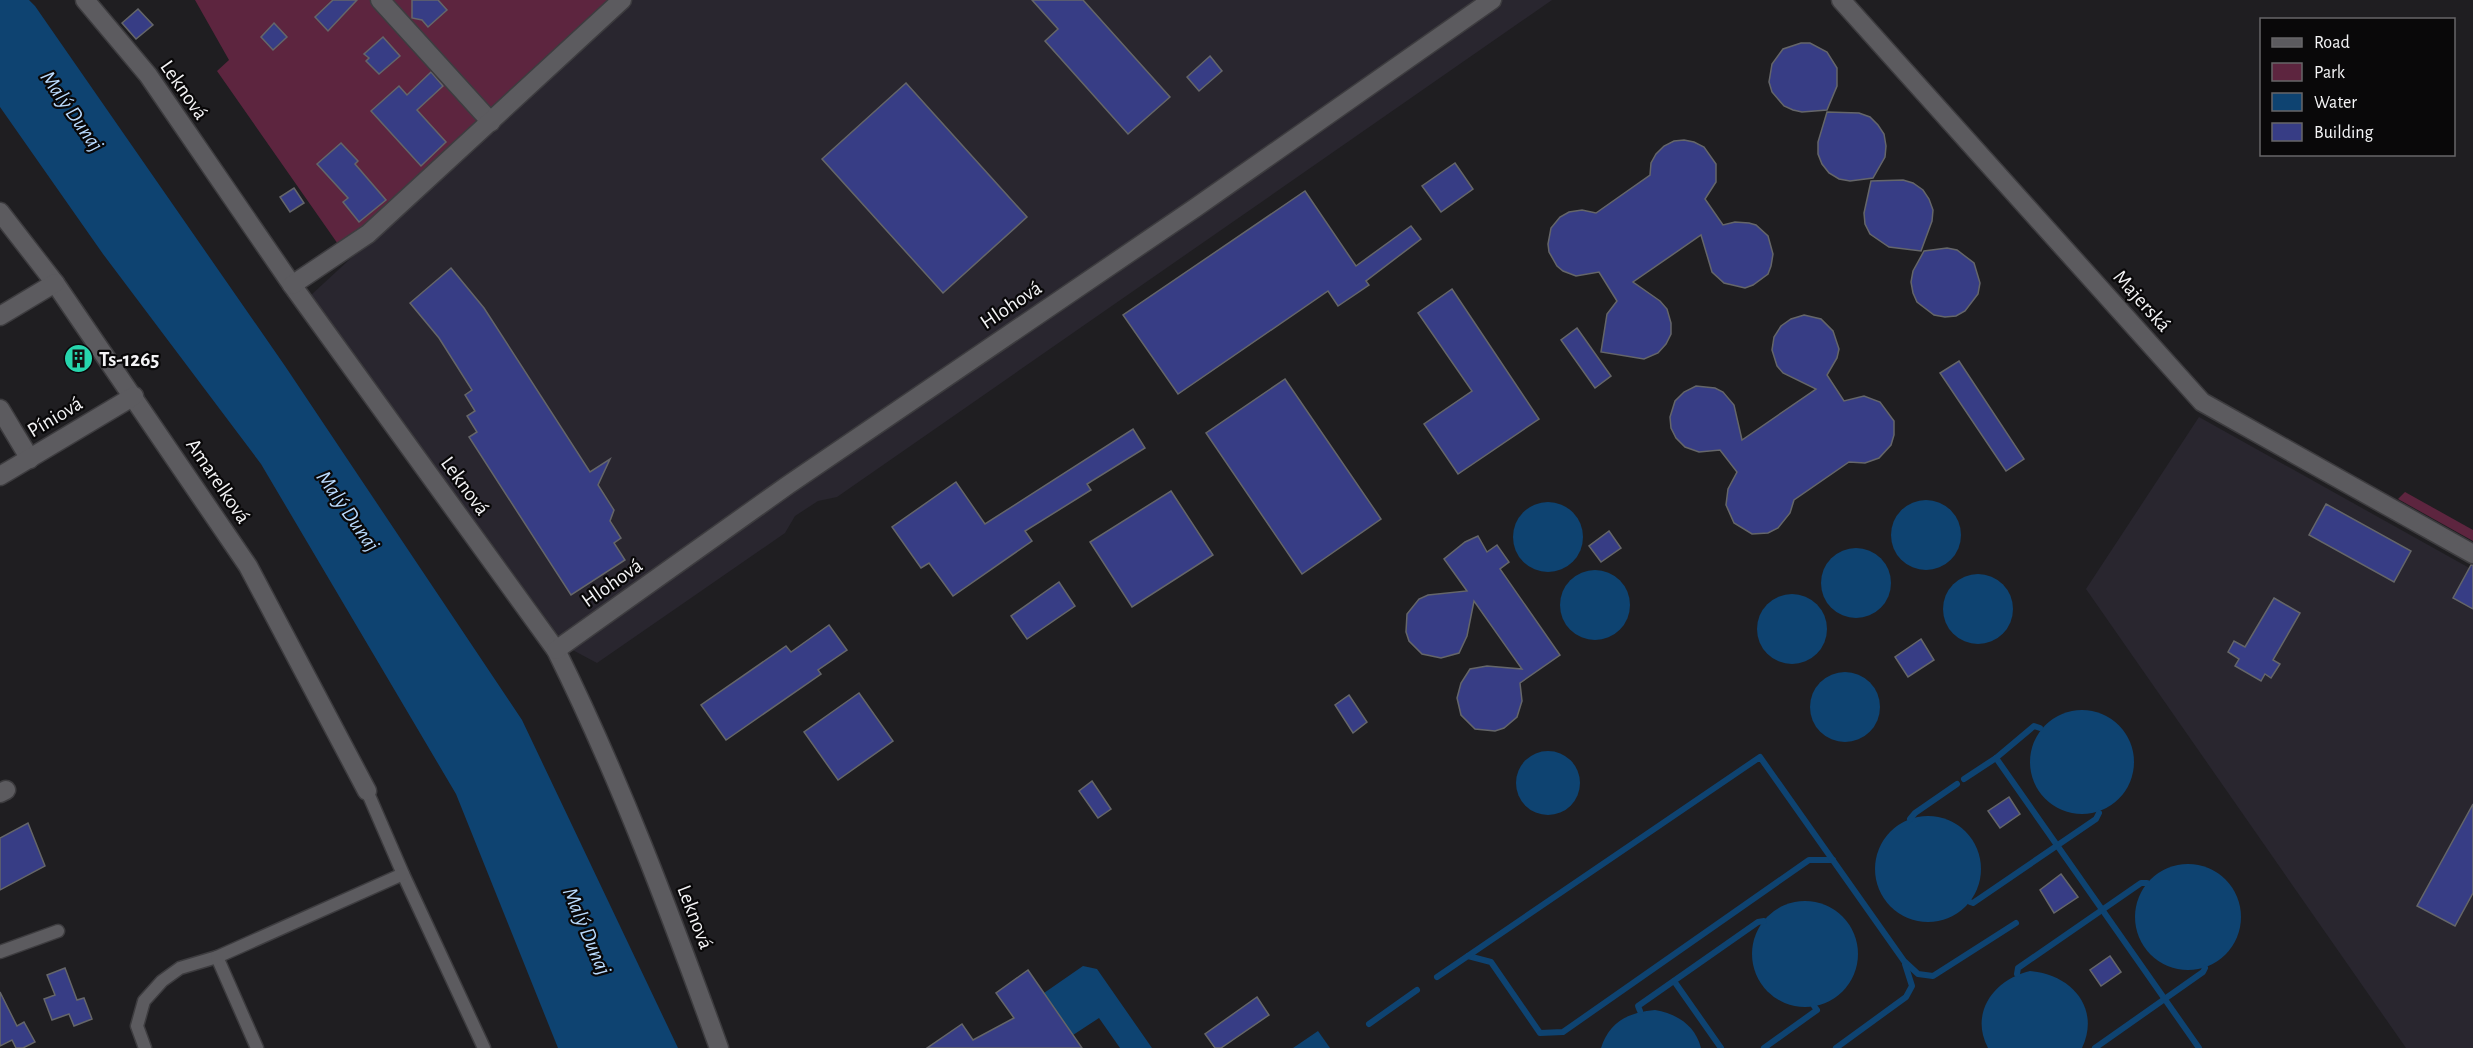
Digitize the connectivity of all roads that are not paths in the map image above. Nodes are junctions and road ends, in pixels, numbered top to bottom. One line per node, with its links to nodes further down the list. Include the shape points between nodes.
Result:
1 (85, 0): 9 (street, Leknová, via 148,75)
2 (380, 0): 6 (street)
3 (1492, 0): 16 (street, Hlohová, via 788,485)
4 (1841, 0): 15 (street, Majerská, via 2202,402)
5 (618, 1): 6 (street)
6 (490, 122): 9 (street, via 368,234)
7 (2, 213): 8 (street, Amarelková)
8 (55, 283): 10 (street); 11 (street, Amarelková)
9 (292, 285): 16 (street, Leknová)
10 (0, 316)
11 (134, 396): 13 (street, Píniová); 17 (street, Amarelková, via 248,566)
12 (0, 409): 13 (street)
13 (30, 459): 14 (street, Píniová)
14 (0, 476)
15 (2473, 554)
16 (556, 650): 25 (street, Leknová, via 586,710 670,912)
17 (367, 791): 18 (lane)
18 (403, 874): 21 (lane); 24 (lane)
19 (58, 931): 20 (lane)
20 (0, 952)
21 (217, 957): 22 (lane, via 180,968 144,1001 137,1026); 23 (lane)
22 (145, 1048)
23 (257, 1048)
24 (484, 1048)
25 (719, 1048)

